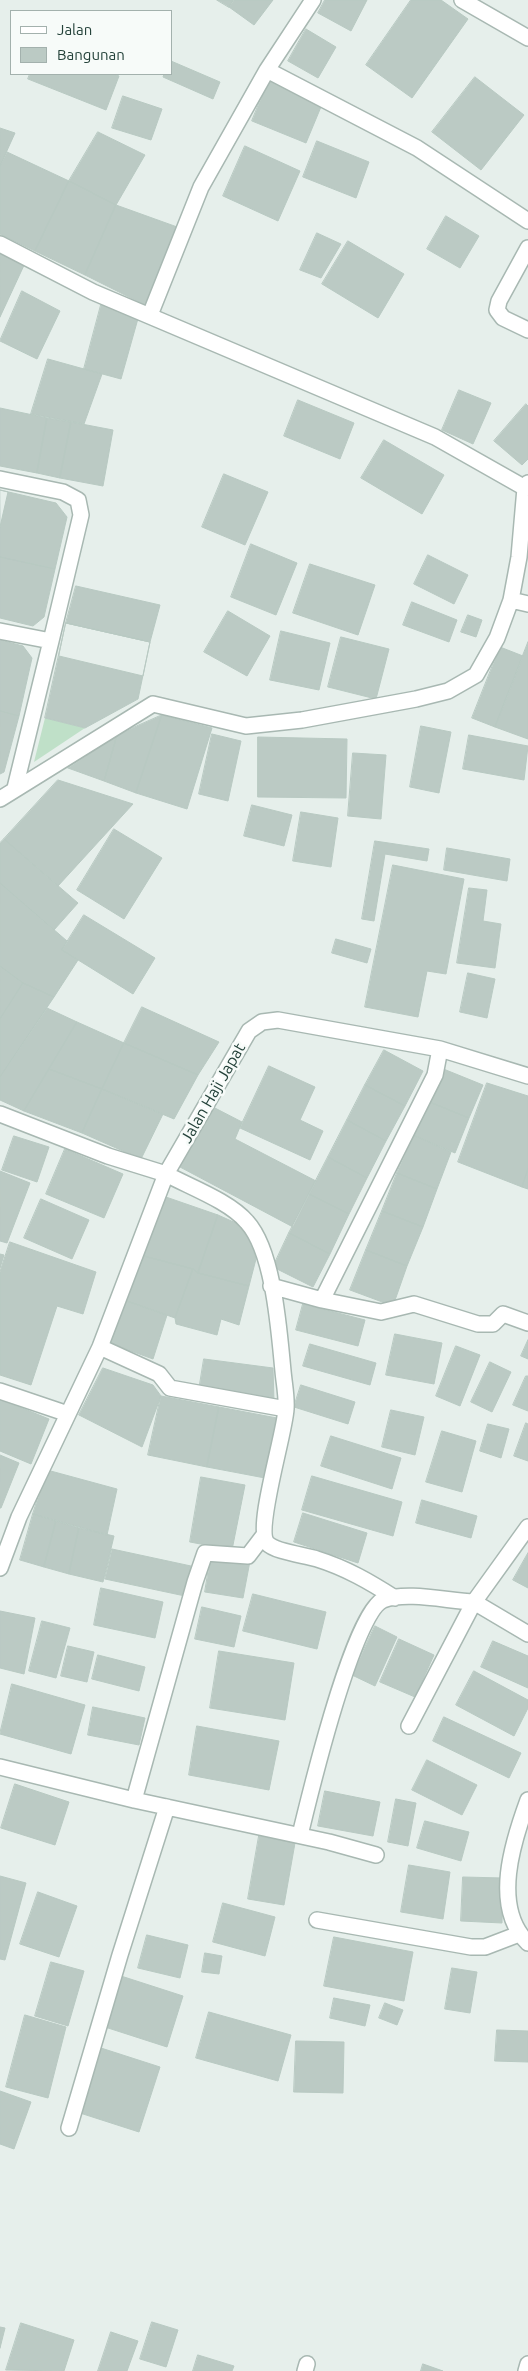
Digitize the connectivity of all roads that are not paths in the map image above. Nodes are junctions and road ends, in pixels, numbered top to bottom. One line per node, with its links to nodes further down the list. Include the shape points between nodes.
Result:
1 (313, 0): 4 (street)
2 (462, 0): 3 (street)
3 (528, 38)
4 (267, 70): 5 (street, via 417,148); 8 (street, via 201,188)
5 (528, 221)
6 (0, 244): 8 (street, via 93,292)
7 (528, 248): 9 (street, via 497,310 503,318)
8 (150, 315): 11 (street, via 435,437)
9 (528, 330)
10 (0, 479): 15 (street, via 63,492 78,500 82,515)
11 (527, 485): 12 (street)
12 (511, 600): 13 (street); 16 (street, via 497,638 476,675 448,691 302,720 246,726 153,704)
13 (528, 604)
14 (0, 631): 15 (street)
15 (51, 641): 16 (street)
16 (15, 788): 17 (street)
17 (0, 799)
18 (440, 1049): 19 (street, Jalan Haji Japat); 21 (street, Jalan Haji Japat, via 278,1020 262,1022 241,1042); 23 (street, via 435,1075)
19 (528, 1076)
20 (0, 1114): 21 (street, via 108,1156)
21 (166, 1174): 22 (street, via 247,1221 260,1240); 25 (street, Jalan Haji Japat)
22 (271, 1286): 23 (street); 27 (street)
23 (322, 1300): 24 (street, via 381,1312 414,1304 478,1324 493,1324 503,1314)
24 (528, 1323)
25 (100, 1347): 27 (street, via 159,1374 170,1388); 28 (street, Jalan Haji Japat)
26 (0, 1391): 28 (street)
27 (286, 1409): 30 (street)
28 (68, 1414): 31 (street, Jalan Haji Japat, via 19,1517)
29 (528, 1527): 33 (street)
30 (264, 1535): 32 (street, via 276,1548 353,1572); 37 (street, via 248,1556 205,1553)
31 (0, 1568)
32 (395, 1598): 33 (street); 40 (street, via 381,1601 368,1616 329,1723)
33 (474, 1602): 34 (street); 35 (street)
34 (528, 1634)
35 (409, 1726)
36 (0, 1767): 37 (street)
37 (134, 1800): 39 (street)
38 (528, 1800): 43 (street, via 508,1864 510,1912)
39 (168, 1807): 40 (street); 44 (street)
40 (300, 1835): 41 (street)
41 (376, 1855)
42 (317, 1920): 43 (street, via 471,1947)
43 (524, 1938)
44 (69, 2128)
45 (528, 2364): 46 (street)
46 (526, 2371)

